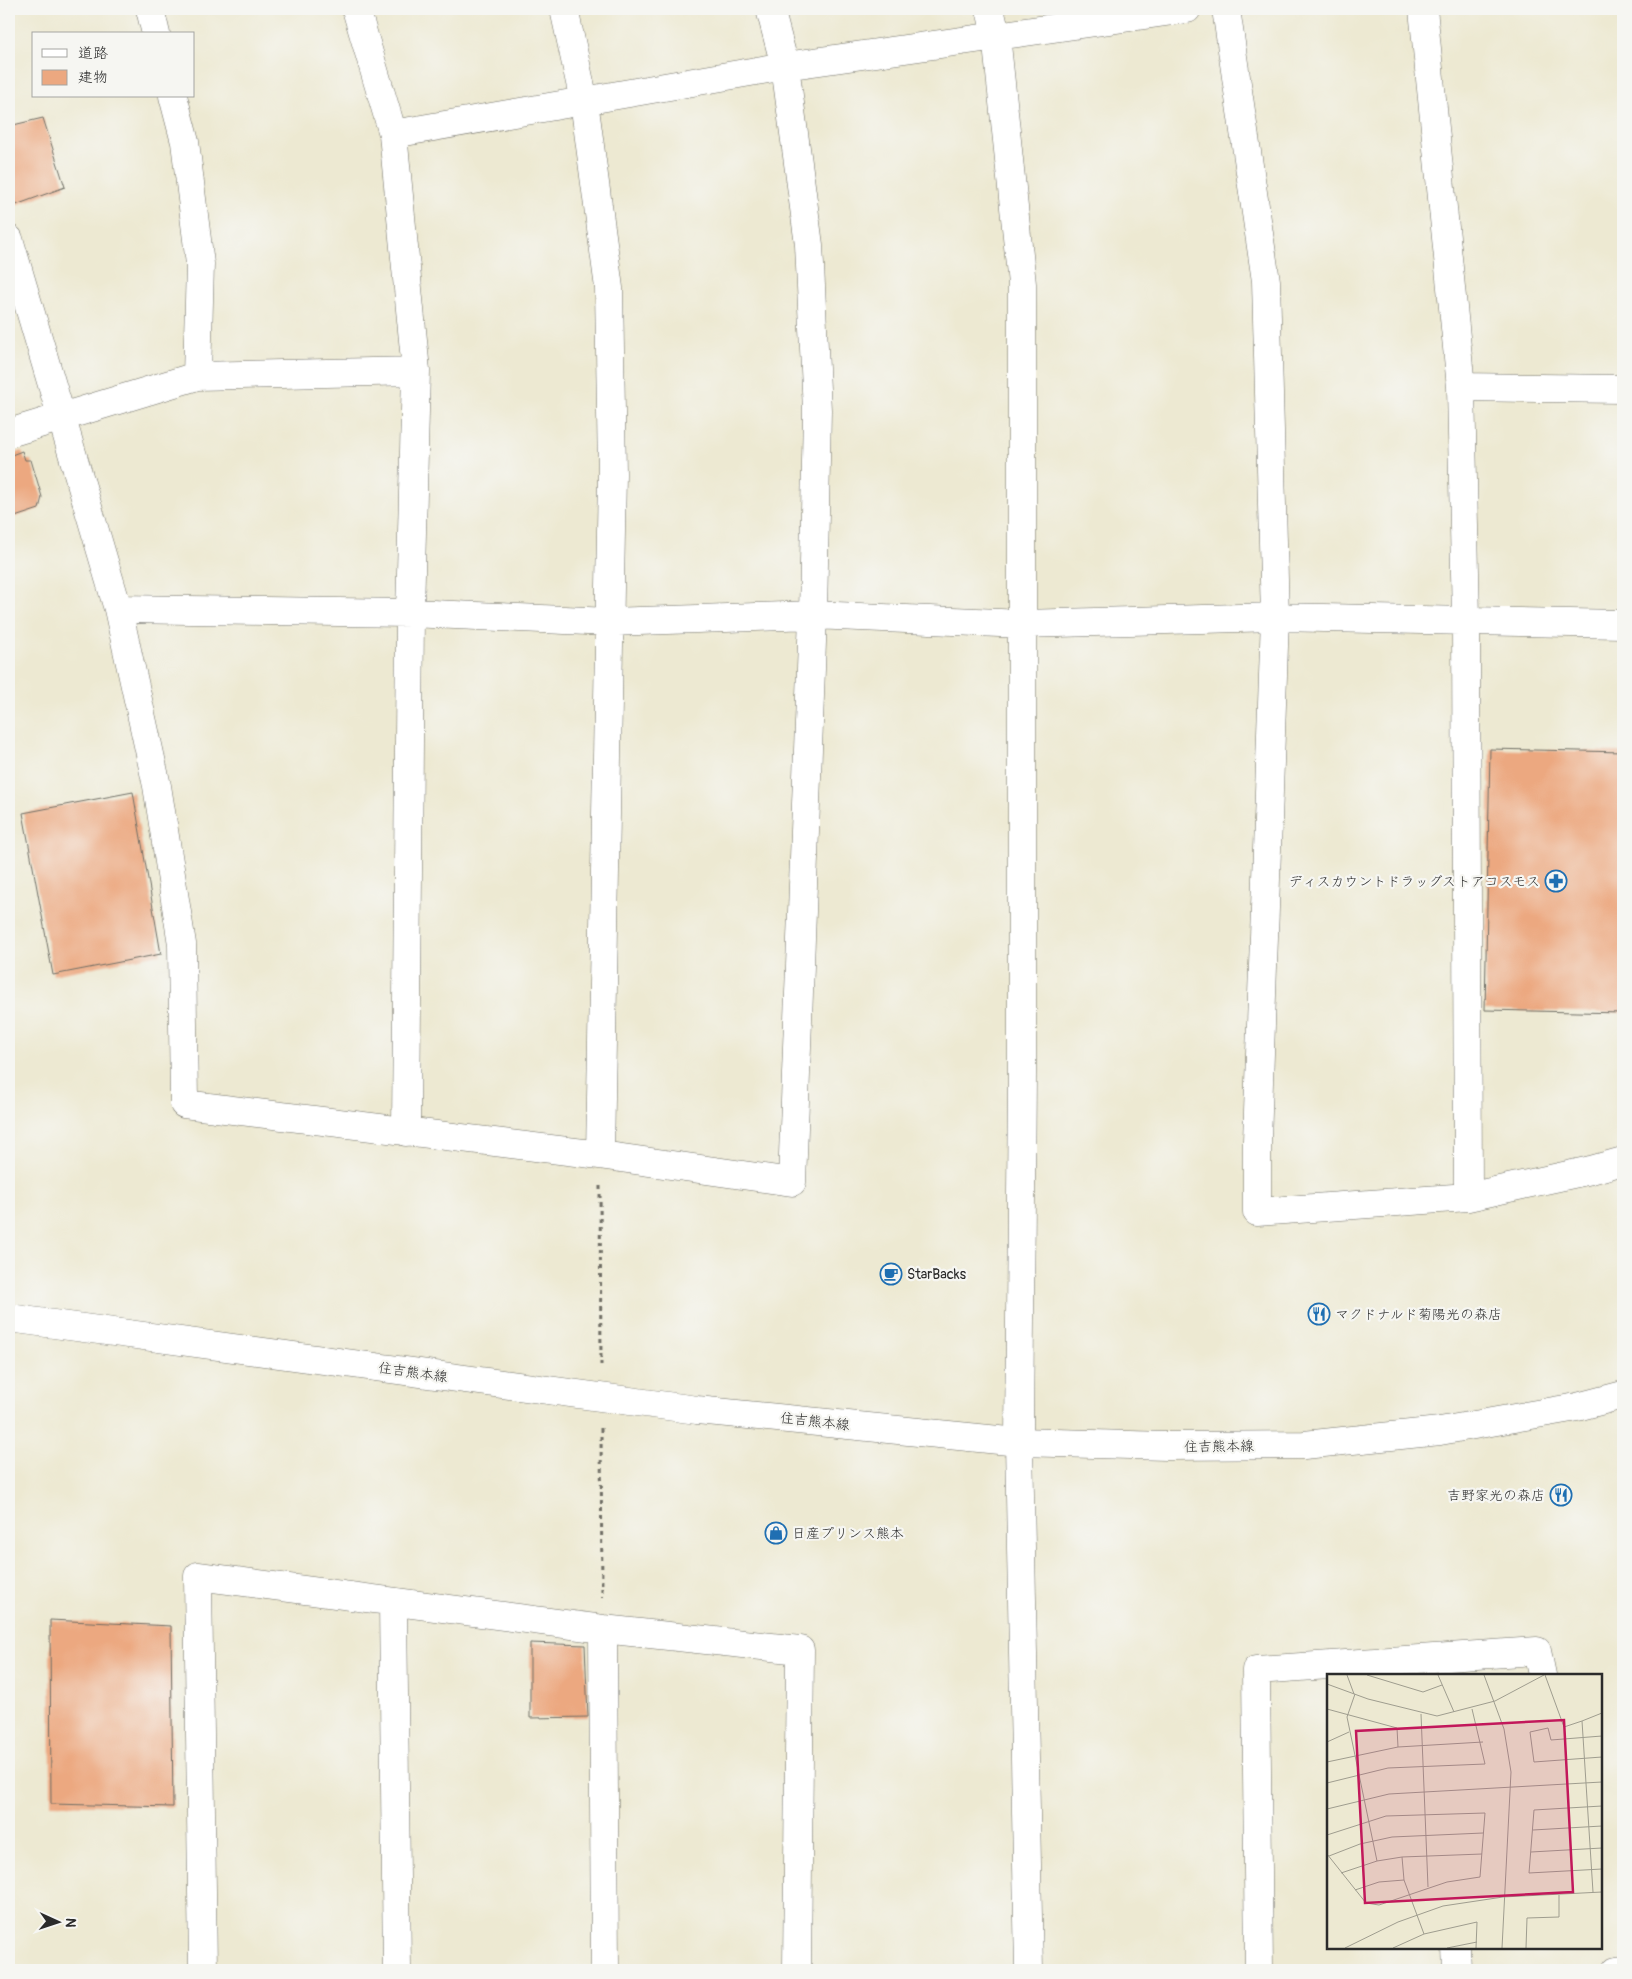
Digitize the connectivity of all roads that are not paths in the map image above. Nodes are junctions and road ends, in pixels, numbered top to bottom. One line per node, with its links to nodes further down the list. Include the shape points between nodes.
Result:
1 (150, 9): 9 (street)
2 (356, 9): 14 (street)
3 (564, 9): 13 (street)
4 (770, 9): 11 (street)
5 (990, 9): 10 (street)
6 (1187, 9): 10 (street)
7 (1226, 9): 25 (street, via 1266,281)
8 (1423, 9): 18 (street)
9 (156, 32)
10 (996, 35): 11 (street); 28 (street, via 1022,284)
11 (785, 66): 13 (street); 24 (street, via 809,245 817,410)
12 (173, 98): 17 (street, via 184,142 200,264)
13 (584, 101): 14 (street); 27 (street, via 609,288)
14 (392, 134): 16 (street)
15 (9, 239): 20 (street)
16 (416, 371): 17 (street); 23 (street)
17 (197, 376): 20 (street)
18 (1461, 387): 19 (street); 26 (street)
19 (1623, 389)
20 (61, 417): 21 (street); 22 (street)
21 (9, 432)
22 (118, 609): 23 (street); 30 (street, via 157,786 182,944 184,1104)
23 (410, 613): 27 (street); 30 (street)
24 (813, 615): 27 (street); 28 (street); 31 (street, via 792,1182)
25 (1275, 617): 26 (street); 28 (street); 33 (street, via 1256,1141 1258,1212)
26 (1466, 619): 29 (street); 33 (street)
27 (610, 622): 31 (street)
28 (1023, 624): 36 (street)
29 (1623, 624)
30 (406, 1132): 31 (street)
31 (600, 1155)
32 (1623, 1161): 33 (street)
33 (1468, 1197)
34 (9, 1318): 36 (street, 住吉熊本線, via 697,1410)
35 (1623, 1395): 36 (street, 住吉熊本線, via 1578,1407 1440,1431 1304,1445)
36 (1019, 1442): 46 (street)
37 (394, 1602): 38 (street); 42 (street, via 198,1576); 43 (street)
38 (602, 1629): 44 (street); 45 (street, via 800,1650)
39 (1542, 1674): 47 (street, via 1537,1651 1256,1670)
40 (1456, 1949): 48 (street)
41 (1623, 1969): 49 (street)
42 (203, 1970)
43 (397, 1970)
44 (605, 1970)
45 (797, 1970)
46 (1029, 1970)
47 (1259, 1970)
48 (1457, 1970)
49 (1616, 1970)

